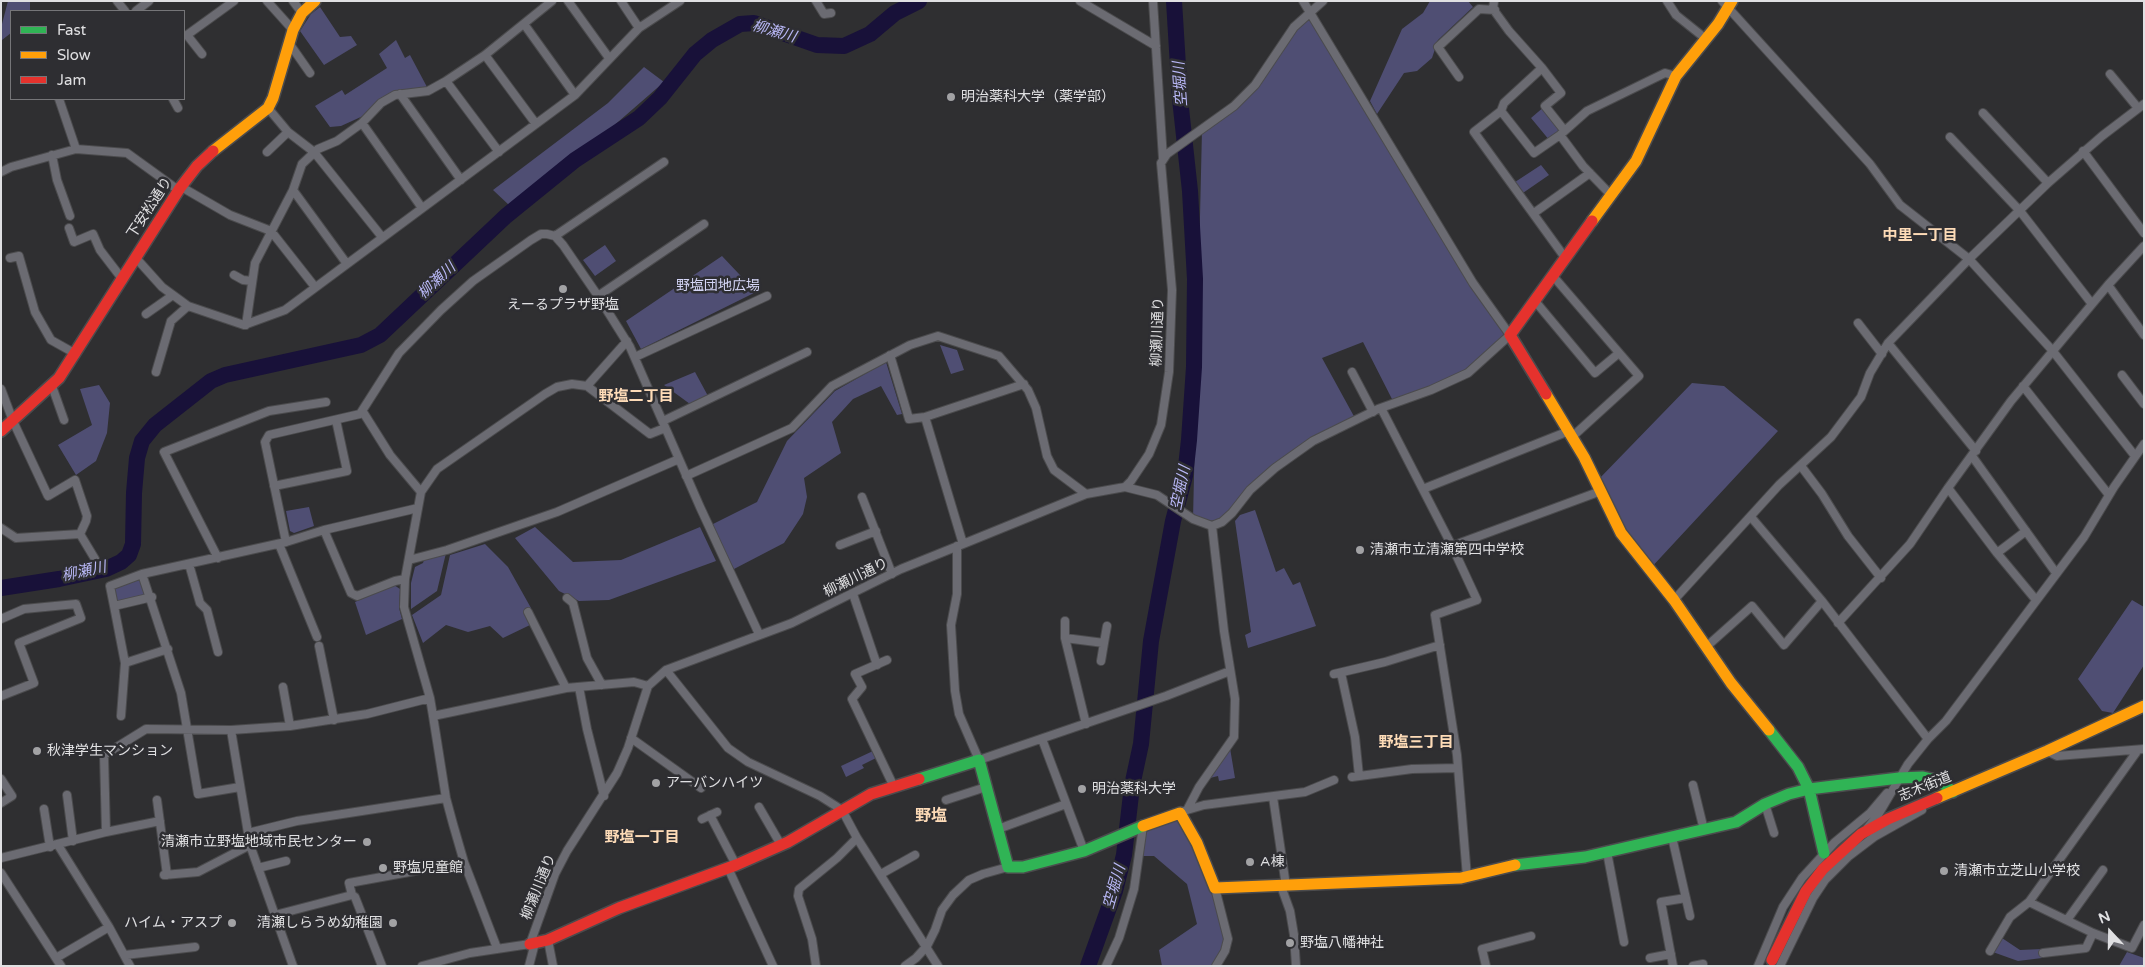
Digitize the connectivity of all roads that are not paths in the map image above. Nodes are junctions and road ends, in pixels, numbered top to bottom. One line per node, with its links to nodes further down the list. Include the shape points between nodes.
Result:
1 (149, 1): 19 (street)
2 (234, 1): 30 (street, via 188,35)
3 (267, 1): 26 (street)
4 (293, 1): 21 (street)
5 (315, 1): 21 (street, 下安松通り)
6 (552, 1): 24 (street)
7 (568, 1): 32 (street)
8 (621, 1): 25 (street)
9 (680, 1): 25 (street)
10 (816, 1): 22 (street, via 824,14)
11 (1080, 1): 17 (street)
12 (1152, 1): 29 (street, 柳瀬川通り)
13 (1303, 1): 23 (street)
14 (1323, 1): 23 (street)
15 (1494, 1): 20 (street)
16 (1667, 1): 27 (street, via 1676,15)
17 (1089, 4): 29 (street)
18 (1727, 4): 27 (street); 82 (street, via 1870,164 1900,205)
19 (137, 10)
20 (1495, 10): 33 (street); 37 (street, via 1478,8 1438,47)
21 (302, 13): 26 (street, 下安松通り)
22 (831, 13)
23 (1310, 13): 59 (street, via 1294,27 1255,85 1234,106); 99 (street, via 1473,283)
24 (524, 24): 31 (street); 40 (street)
25 (639, 28): 32 (street)
26 (292, 30): 28 (street, 下安松通り)
27 (1706, 39): 36 (street)
28 (289, 43): 34 (street); 45 (street, 下安松通り, via 274,98)
29 (1156, 46): 59 (street, 柳瀬川通り)
30 (202, 54)
31 (485, 54): 38 (street); 49 (street)
32 (609, 58): 40 (street)
33 (1542, 68): 46 (street, via 1504,103); 51 (street, via 1561,93 1545,106)
34 (310, 73)
35 (2110, 74): 43 (street)
36 (1676, 76): 51 (street, via 1665,73 1636,86 1587,111); 67 (street, via 1636,161)
37 (1460, 78)
38 (446, 81): 39 (street, via 428,91); 56 (street)
39 (400, 94): 48 (street, via 381,103); 63 (street)
40 (575, 95): 49 (street)
41 (59, 100): 53 (street)
42 (174, 100): 44 (street)
43 (2141, 106): 57 (street)
44 (178, 108)
45 (268, 108): 50 (street); 65 (street, 下安松通り, via 205,158)
46 (1501, 111): 51 (street, via 1534,153); 70 (street, via 1474,132)
47 (1983, 113): 64 (street)
48 (362, 122): 55 (street, via 337,141); 68 (street)
49 (536, 124): 56 (street)
50 (288, 132): 54 (street); 55 (street)
51 (1562, 132): 62 (street)
52 (1950, 137): 69 (street)
53 (76, 149): 58 (street); 65 (street, via 127,153)
54 (267, 152)
55 (314, 152): 66 (street, via 302,164); 77 (street)
56 (499, 152): 63 (street)
57 (2083, 152): 64 (street); 75 (street)
58 (52, 155): 61 (street); 71 (street)
59 (1165, 156): 136 (street, 柳瀬川通り, via 1161,163 1172,290 1172,347 1161,425)
60 (664, 162): 76 (street)
61 (1, 172)
62 (1590, 172): 67 (street); 70 (street)
63 (461, 180): 68 (street)
64 (2048, 183): 69 (street)
65 (180, 188): 74 (street, via 230,215); 80 (street, 下安松通り)
66 (293, 190): 74 (street); 83 (street)
67 (1612, 195): 81 (street)
68 (422, 208): 77 (street)
69 (2020, 211): 82 (street); 94 (street)
70 (1534, 213): 81 (street)
71 (70, 216)
72 (704, 224): 91 (street)
73 (69, 228): 86 (street, via 74,242 93,234 100,250)
74 (271, 231): 87 (street, via 255,263); 89 (street)
75 (2144, 233)
76 (555, 236): 91 (street); 121 (street, via 541,234 531,240 473,281 441,310 398,353)
77 (382, 237): 83 (street)
78 (2144, 246): 88 (street)
79 (10, 258): 105 (street, via 19,256 35,312 50,340)
80 (136, 258): 86 (street, 下安松通り); 90 (street, via 162,288)
81 (1566, 259): 85 (street)
82 (1969, 259): 102 (street); 103 (street)
83 (347, 264): 89 (street)
84 (234, 274): 87 (street)
85 (1554, 276): 93 (street); 106 (street)
86 (122, 280): 105 (street, 下安松通り)
87 (252, 281): 98 (street)
88 (2108, 284): 94 (street); 100 (street)
89 (315, 287): 98 (street, via 285,310)
90 (173, 295): 95 (street); 96 (street)
91 (598, 296): 101 (street)
92 (767, 296): 109 (street)
93 (1535, 301): 99 (street); 106 (street, via 1595,373)
94 (2092, 304): 103 (street)
95 (188, 306): 98 (street); 110 (street, via 171,321)
96 (146, 314)
97 (1858, 323): 107 (street)
98 (246, 325)
99 (1510, 335): 120 (street, via 1468,373); 128 (street)
100 (2144, 335)
101 (627, 341): 109 (street); 115 (street)
102 (1888, 344): 107 (street); 130 (street)
103 (2052, 350): 116 (street); 131 (street)
104 (807, 352): 126 (street)
105 (76, 354): 114 (street, 下安松通り)
106 (1619, 354): 128 (street, via 1639,376)
107 (1882, 354): 133 (street, via 1861,397 1830,437)
108 (890, 355): 113 (street, via 938,336 998,356); 122 (street, via 908,419); 134 (street, via 832,386 792,428)
109 (635, 357): 126 (street)
110 (156, 372)
111 (1352, 372): 120 (street)
112 (2122, 375): 119 (street)
113 (1024, 384): 122 (street); 141 (street, via 1036,408 1046,456 1054,470)
114 (52, 386): 123 (street); 125 (street, 下安松通り)
115 (587, 386): 126 (street, via 650,434); 139 (street, via 572,384 545,394 444,462 429,477)
116 (2023, 386): 130 (street); 142 (street)
117 (1, 389): 125 (street)
118 (326, 402): 157 (street, via 269,411 164,452)
119 (2144, 404)
120 (1377, 410): 138 (street); 146 (street, via 1313,442 1275,468 1250,490 1232,513)
121 (363, 412): 124 (street); 139 (street, via 390,455)
122 (925, 417): 154 (street)
123 (64, 420)
124 (336, 420): 135 (street, via 269,435 265,442); 135 (street, via 347,470)
125 (13, 421): 127 (street, 下安松通り); 151 (street, via 48,496 75,480 86,516)
126 (664, 425): 132 (street)
127 (1, 431)
128 (1571, 434): 138 (street); 140 (street)
129 (2144, 444): 131 (street)
130 (1974, 453): 137 (street); 150 (street)
131 (2135, 456): 142 (street)
132 (679, 459): 134 (street); 159 (street, via 557,512)
133 (1801, 466): 145 (street, via 1779,484); 164 (street)
134 (686, 476): 178 (street)
135 (274, 486): 152 (street)
136 (1125, 487): 141 (street, 柳瀬川通り); 146 (street, via 1157,495)
137 (1948, 488): 156 (street); 164 (street, via 1910,544)
138 (1423, 489): 155 (street)
139 (421, 492): 144 (street)
140 (1601, 492): 155 (street); 169 (street, via 1621,532)
141 (1086, 494): 154 (street, 柳瀬川通り)
142 (2109, 495): 161 (street, via 2084,537)
143 (862, 497): 149 (street)
144 (418, 508): 148 (street); 159 (street)
145 (1751, 517): 169 (street); 171 (street)
146 (1212, 526): 192 (street)
147 (1, 528): 151 (street, via 16,538)
148 (324, 530): 152 (street); 165 (street, via 351,593 356,596)
149 (876, 531): 153 (street); 163 (street)
150 (2026, 531): 156 (street); 161 (street)
151 (80, 534): 158 (street)
152 (282, 543): 157 (street); 179 (street)
153 (840, 545)
154 (960, 545): 163 (street, 柳瀬川通り); 213 (street, via 951,625 955,691 959,714)
155 (1452, 546): 182 (street, via 1478,600 1435,615)
156 (1996, 553): 170 (street)
157 (218, 558): 160 (street)
158 (95, 559)
159 (409, 560): 165 (street)
160 (189, 564): 162 (street); 186 (street, via 200,603 207,610)
161 (2056, 573): 170 (street)
162 (142, 574): 167 (street); 172 (street, via 110,586)
163 (892, 574): 166 (street, 柳瀬川通り)
164 (1880, 578): 176 (street)
165 (405, 579): 199 (street, via 404,607)
166 (853, 594): 178 (street, 柳瀬川通り); 190 (street)
167 (152, 597): 172 (street); 185 (street)
168 (567, 598): 193 (street, via 573,603 587,658)
169 (1674, 600): 184 (street)
170 (2036, 600): 210 (street, via 1946,721)
171 (1822, 601): 176 (street); 184 (street, via 1784,645 1752,606)
172 (114, 606): 189 (street)
173 (528, 612): 197 (street)
174 (1, 619): 198 (street, via 24,609 76,604 81,618 19,643 34,683)
175 (1065, 620): 180 (street)
176 (1838, 623): 210 (street)
177 (1107, 626): 181 (street)
178 (759, 634): 191 (street, 柳瀬川通り)
179 (317, 637)
180 (1065, 638): 181 (street); 204 (street)
181 (1104, 643): 188 (street)
182 (1440, 645): 214 (street); 214 (street, via 1338,673 1355,736 1356,776)
183 (319, 646): 203 (street)
184 (1706, 647): 223 (street, via 1790,754)
185 (168, 649): 189 (street); 206 (street)
186 (218, 652)
187 (887, 660): 190 (street)
188 (1101, 661)
189 (125, 664): 201 (street)
190 (877, 665): 219 (street, via 855,674 862,688 852,699)
191 (666, 670): 195 (street, 柳瀬川通り); 236 (street, via 728,748 748,762)
192 (1230, 671): 204 (street); 237 (street, via 1236,699 1234,737)
193 (602, 685): 195 (street, via 634,682); 196 (street)
194 (283, 686): 205 (street)
195 (648, 686): 208 (street, 柳瀬川通り)
196 (580, 687): 197 (street); 226 (street)
197 (566, 688): 202 (street)
198 (1, 696)
199 (430, 698): 202 (street); 203 (street)
200 (2144, 706): 212 (street, 志木街道)
201 (121, 716)
202 (433, 716): 228 (street)
203 (334, 720): 205 (street)
204 (1086, 724): 209 (street)
205 (290, 726): 207 (street)
206 (189, 730): 207 (street); 220 (street, via 198,794); 243 (street, via 146,728 104,754)
207 (231, 730): 220 (street)
208 (632, 738): 222 (street); 226 (street, 柳瀬川通り)
209 (1042, 739): 213 (street); 232 (street)
210 (1928, 739): 215 (street)
211 (2141, 750): 212 (street, via 2057,756); 271 (street)
212 (2047, 752): 224 (street, 志木街道)
213 (979, 760): 219 (street); 221 (street)
214 (1458, 768): 266 (street)
215 (1899, 778): 223 (street); 224 (street, via 1923,777 1940,781 1948,786); 246 (street, via 1878,815); 255 (street, via 1870,813)
216 (1, 779): 231 (street, via 12,796)
217 (1334, 780): 227 (street, via 1305,792)
218 (1693, 785): 242 (street)
219 (894, 786): 236 (street)
220 (240, 787): 244 (street)
221 (986, 787): 230 (street); 241 (street)
222 (700, 788)
223 (1809, 789): 233 (street); 255 (street)
224 (1948, 794): 246 (street, 志木街道); 291 (street, via 1874,837 1849,856 1825,880)
225 (67, 795): 249 (street)
226 (604, 796): 281 (street, 柳瀬川通り, via 555,874)
227 (1273, 797): 237 (street, via 1204,805); 267 (street)
228 (446, 798): 244 (street, via 297,821); 259 (street)
229 (157, 800): 239 (street)
230 (946, 800)
231 (1, 803)
232 (1066, 804): 241 (street); 253 (street)
233 (1765, 804): 242 (street, via 1736,822); 245 (street)
234 (759, 806): 251 (street)
235 (44, 809): 252 (street)
236 (842, 810): 248 (street); 251 (street)
237 (1184, 812): 240 (street); 268 (street)
238 (702, 819): 260 (street, via 714,813)
239 (160, 821): 243 (street); 250 (street, via 166,875 198,872)
240 (1141, 826): 253 (street); 304 (street, via 1134,889 1119,938)
241 (998, 829): 261 (street)
242 (1704, 830): 247 (street)
243 (106, 832): 249 (street)
244 (248, 833): 250 (street)
245 (1774, 833)
246 (1861, 834): 291 (street, 志木街道, via 1823,869 1806,891)
247 (1672, 837): 254 (street); 270 (street)
248 (857, 838): 265 (street); 301 (street, via 799,889)
249 (73, 841): 252 (street)
250 (250, 845): 262 (street)
251 (781, 845): 260 (street)
252 (54, 846): 257 (street); 276 (street)
253 (1084, 851): 261 (street, via 1023,867)
254 (1607, 852): 266 (street, via 1510,866); 280 (street)
255 (1824, 853): 310 (street, via 1802,878 1784,907)
256 (915, 855): 265 (street)
257 (1, 858)
258 (286, 861): 262 (street)
259 (464, 862): 269 (street, via 350,883); 284 (street)
260 (732, 866): 279 (street, via 619,908); 300 (street)
261 (1008, 867): 282 (street, via 969,880 953,895 942,910)
262 (258, 868): 272 (street)
263 (2103, 870): 274 (street)
264 (1, 873): 289 (street)
265 (881, 874): 282 (street)
266 (1464, 878): 267 (street)
267 (1284, 886): 268 (street); 306 (street)
268 (1215, 888): 305 (street, via 1228,939)
269 (352, 895): 272 (street); 296 (street)
270 (1686, 898): 273 (street); 287 (street, via 1661,902)
271 (2029, 902): 274 (street); 285 (street, via 2010,916)
272 (275, 914): 295 (street)
273 (1690, 916)
274 (2067, 920): 277 (street)
275 (2144, 925): 277 (street, via 2132,948)
276 (109, 927): 288 (street); 289 (street)
277 (2094, 933): 286 (street, via 2086,948)
278 (1531, 936): 307 (street, via 1482,949)
279 (548, 940): 281 (street); 299 (street)
280 (1624, 942)
281 (533, 943): 284 (street); 298 (street, 柳瀬川通り)
282 (927, 946): 302 (street); 303 (street)
283 (195, 947): 288 (street)
284 (497, 948): 297 (street)
285 (1990, 951)
286 (2043, 953)
287 (1671, 954): 290 (street); 308 (street)
288 (125, 956): 294 (street)
289 (56, 958): 293 (street)
290 (1650, 958)
291 (1776, 963)
292 (1703, 964): 309 (street)
293 (61, 966)
294 (130, 966)
295 (293, 966)
296 (382, 966)
297 (422, 966)
298 (529, 966)
299 (553, 966)
300 (773, 966)
301 (816, 966)
302 (905, 966)
303 (938, 966)
304 (1106, 966)
305 (1216, 966)
306 (1296, 966)
307 (1486, 966)
308 (1673, 966)
309 (1693, 966)
310 (1758, 966)

